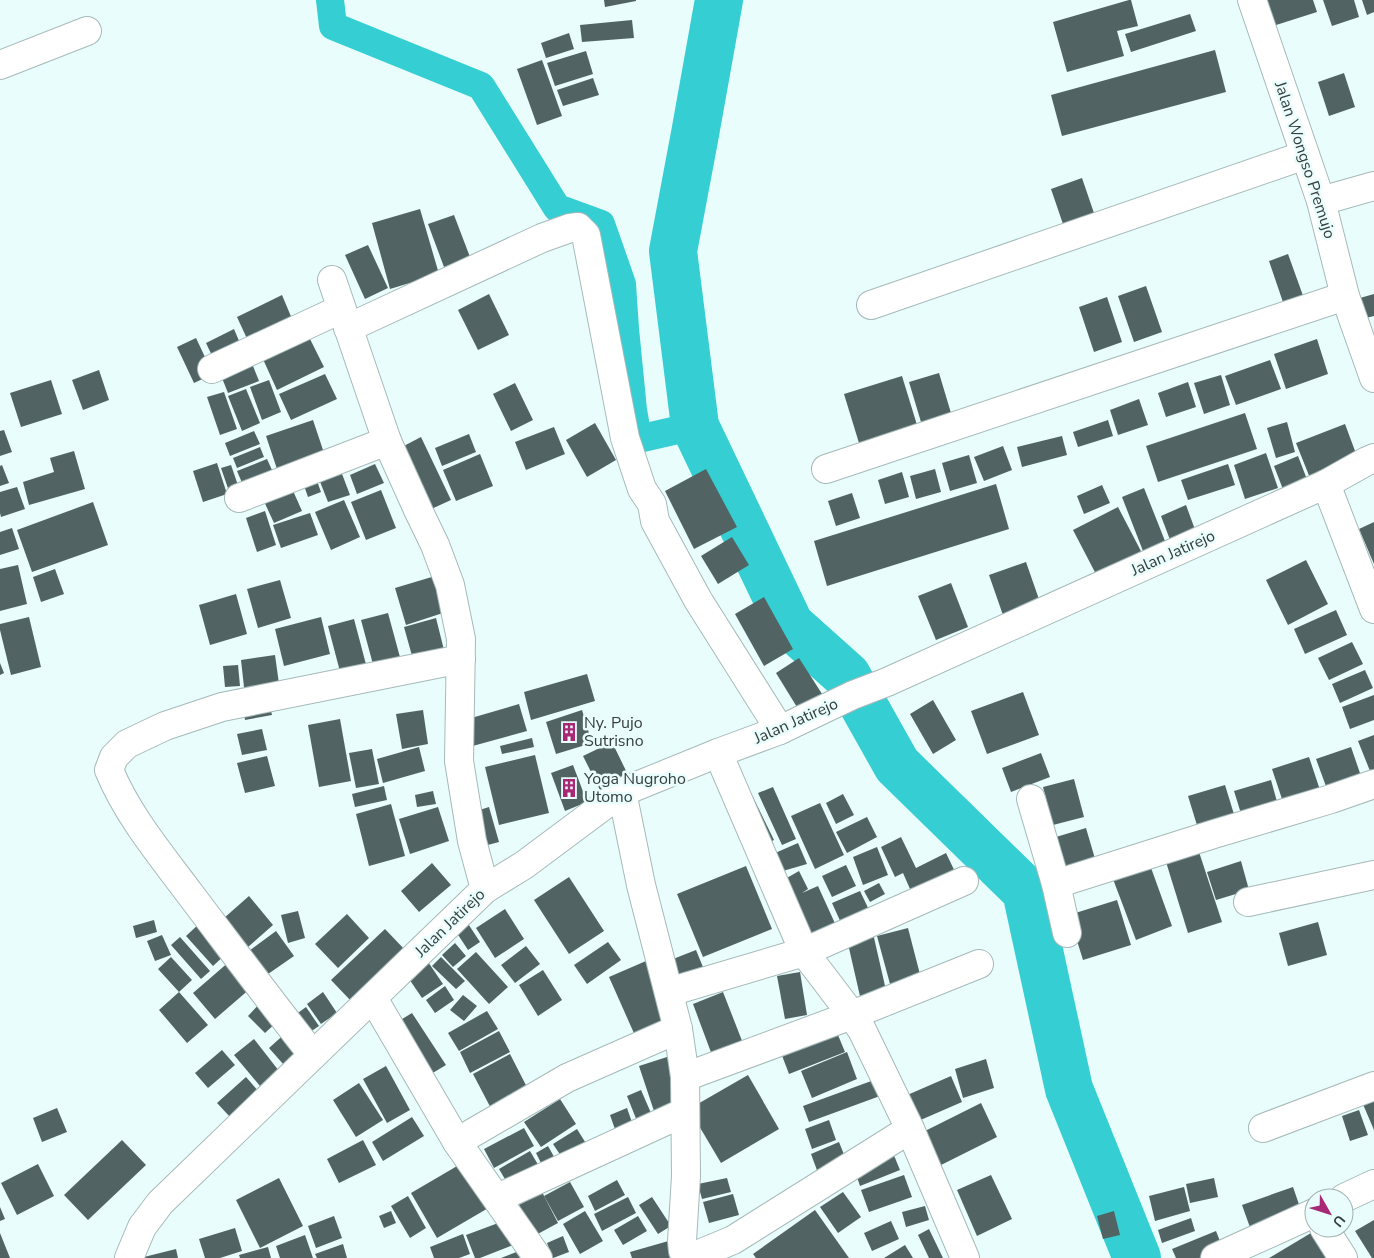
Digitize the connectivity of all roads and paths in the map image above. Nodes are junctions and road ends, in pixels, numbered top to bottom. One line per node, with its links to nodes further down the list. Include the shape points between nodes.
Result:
1 (1252, 0): 4 (street, Jalan Wongso Premujo)
2 (87, 31): 3 (street)
3 (0, 65)
4 (1305, 155): 6 (street, Jalan Wongso Premujo); 9 (street)
5 (1374, 186): 6 (street)
6 (1321, 201): 8 (street, Jalan Wongso Premujo)
7 (332, 280): 10 (street)
8 (1345, 296): 12 (street, Jalan Wongso Premujo); 15 (street)
9 (871, 305)
10 (344, 318): 11 (street); 13 (street); 20 (street, via 542,238 578,227 586,235 625,438 642,489 652,504 655,521 698,600)
11 (212, 369)
12 (1374, 378)
13 (386, 441): 17 (street); 19 (street, via 435,545 450,585 461,639)
14 (1374, 458): 16 (street, Jalan Jatirejo)
15 (826, 469)
16 (1326, 484): 18 (street); 20 (street, Jalan Jatirejo)
17 (239, 498)
18 (1374, 609)
19 (461, 659): 28 (street, via 459,761 472,841); 37 (street, via 222,707 165,726 127,744 114,757 109,770 116,788 144,833)
20 (780, 730): 21 (street, Jalan Jatirejo)
21 (718, 753): 23 (street, Jalan Jatirejo); 31 (street)
22 (1374, 784): 27 (street)
23 (622, 792): 28 (street, Jalan Jatirejo, via 524,865); 33 (street, via 641,885)
24 (1031, 799): 27 (street)
25 (1374, 875): 29 (street)
26 (964, 881): 31 (street)
27 (1056, 884): 30 (street)
28 (485, 889): 34 (street, Jalan Jatirejo)
29 (1248, 902)
30 (1067, 934)
31 (804, 952): 33 (street); 35 (street)
32 (980, 964): 35 (street)
33 (669, 992): 36 (street)
34 (373, 998): 37 (street, Jalan Jatirejo); 43 (street)
35 (852, 1015): 38 (street); 42 (street)
36 (678, 1030): 38 (street); 43 (street, via 567,1078)
37 (313, 1055): 50 (street, Jalan Jatirejo, via 160,1203 142,1227)
38 (685, 1077): 40 (street)
39 (1374, 1086): 41 (street)
40 (685, 1112): 46 (street); 49 (street, via 683,1251 692,1257)
41 (1263, 1128)
42 (910, 1129): 49 (street); 52 (street)
43 (457, 1142): 46 (street)
44 (1374, 1184): 45 (street)
45 (1354, 1193)
46 (498, 1198): 51 (street)
47 (1304, 1218): 53 (street)
48 (1330, 1238): 54 (street)
49 (740, 1249)
50 (129, 1258)
51 (538, 1258)
52 (965, 1258)
53 (1215, 1258)
54 (1343, 1258)

